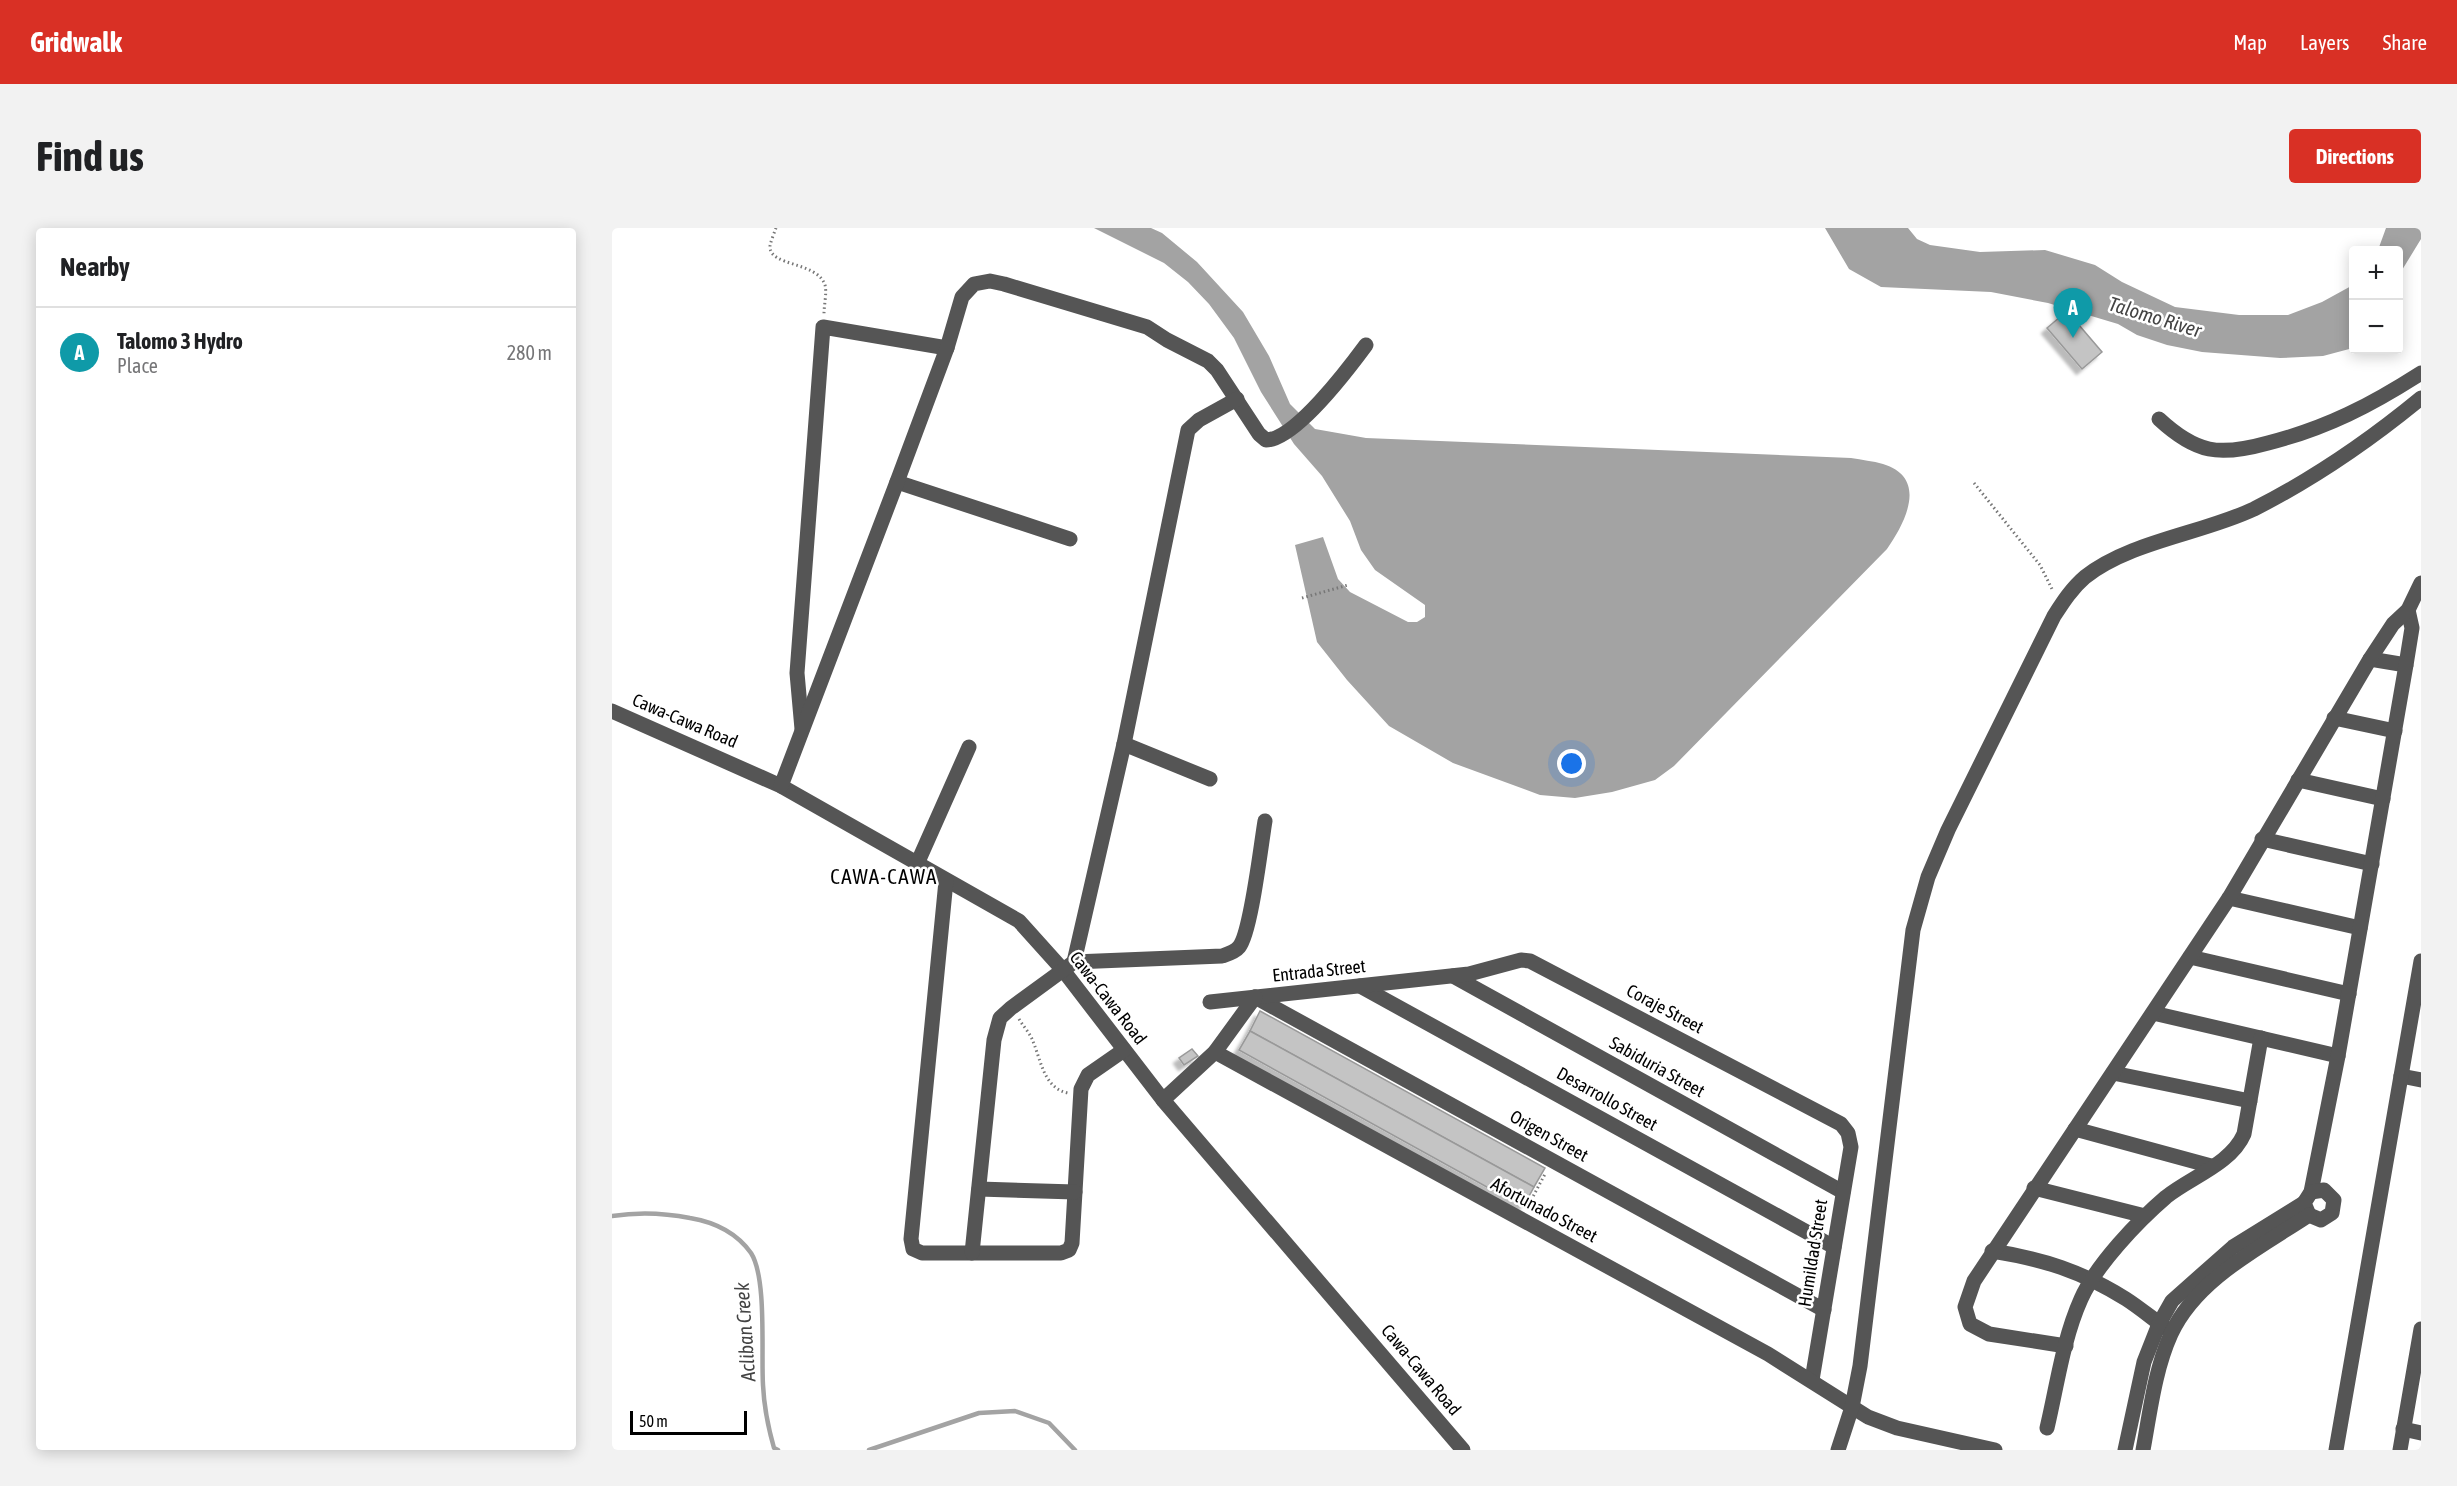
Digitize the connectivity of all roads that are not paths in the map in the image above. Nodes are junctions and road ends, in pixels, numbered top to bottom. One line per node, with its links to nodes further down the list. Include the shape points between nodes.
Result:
1 (1366, 345): 5 (street, via 1306,416 1271,440 1262,438)
2 (947, 348): 5 (street, via 962,297 974,284 990,281 1147,327 1208,362); 7 (street); 16 (street, via 823,327 797,673)
3 (2421, 373): 6 (street, via 2349,416 2254,447 2210,449 2191,442)
4 (2421, 398): 66 (street, via 2289,490 2216,525 2163,540 2106,563 2085,577 2061,606 1948,830 1928,877 1913,930)
5 (1237, 399): 17 (street, via 1188,430)
6 (2159, 419)
7 (897, 482): 8 (street); 16 (street)
8 (1070, 539)
9 (2421, 584): 10 (street)
10 (2408, 610): 11 (street, via 2393,624); 12 (street, via 2412,628)
11 (2370, 659): 12 (street); 14 (street)
12 (2406, 665): 15 (street)
13 (612, 711): 21 (street, Cawa-Cawa Road)
14 (2334, 718): 15 (street); 20 (street)
15 (2395, 731): 22 (street)
16 (802, 732): 21 (street)
17 (1124, 744): 19 (street); 32 (street)
18 (969, 747): 25 (street)
19 (1210, 779)
20 (2298, 780): 22 (street); 24 (street)
21 (782, 786): 25 (street, Cawa-Cawa Road)
22 (2383, 799): 26 (street)
23 (1264, 821): 32 (street, via 1246,930 1232,953)
24 (2262, 839): 26 (street); 28 (street)
25 (917, 864): 27 (street, Cawa-Cawa Road)
26 (2372, 864): 29 (street)
27 (946, 881): 32 (street, Cawa-Cawa Road, via 1020,921); 58 (street, via 911,1239 917,1252)
28 (2229, 898): 29 (street); 30 (street)
29 (2360, 928): 35 (street)
30 (2190, 957): 35 (street); 38 (street)
31 (2421, 961): 44 (street)
32 (1069, 966): 40 (street, Cawa-Cawa Road); 52 (street, via 1000,1018 995,1034)
33 (1453, 976): 34 (street, Entrada Street); 49 (street, Coraje Street, via 1530,961 1841,1124); 54 (street, Sabiduria Street)
34 (1360, 986): 36 (street, Entrada Street); 56 (street, Desarrollo Street)
35 (2349, 994): 42 (street)
36 (1255, 997): 37 (street); 41 (street, Entrada Street); 60 (street, Origen Street)
37 (1210, 1002)
38 (2153, 1013): 39 (street); 43 (street)
39 (2261, 1038): 42 (street); 47 (street)
40 (1124, 1050): 46 (street, Cawa-Cawa Road); 53 (street, via 1083,1082)
41 (1215, 1052): 46 (street, Entrada Street); 65 (street, Afortunado Street)
42 (2338, 1056): 61 (street, via 2308,1203 2211,1283)
43 (2113, 1073): 47 (street); 48 (street)
44 (2401, 1076): 45 (street); 75 (street)
45 (2421, 1080)
46 (1163, 1100): 70 (street, Cawa-Cawa Road)
47 (2250, 1101): 50 (street, via 2240,1144)
48 (2075, 1129): 50 (street); 51 (street)
49 (1848, 1133): 54 (street, Humildad Street, via 1851,1147)
50 (2211, 1166): 55 (street)
51 (2034, 1188): 55 (street); 57 (street)
52 (979, 1189): 53 (street); 58 (street)
53 (1075, 1192): 58 (street, via 1069,1250 1061,1254)
54 (1843, 1192): 56 (street, Humildad Street)
55 (2145, 1216): 59 (street)
56 (1834, 1247): 60 (street, Humildad Street)
57 (1992, 1251): 59 (street, via 2049,1262); 63 (street, via 1966,1297 1970,1324 1989,1334)
58 (972, 1253)
59 (2092, 1279): 61 (street); 63 (street)
60 (1824, 1310): 65 (street, Humildad Street)
61 (2165, 1328): 73 (street, via 2144,1362); 74 (street)
62 (2421, 1329): 64 (street)
63 (2066, 1346): 67 (street)
64 (2418, 1367): 68 (street)
65 (1812, 1380): 66 (street, Afortunado Street)
66 (1852, 1407): 71 (street); 72 (street, Afortunado Street, via 1882,1424)
67 (2048, 1428)
68 (2403, 1429): 69 (street); 76 (street)
69 (2421, 1433)
70 (1463, 1450)
71 (1838, 1450)
72 (1995, 1450)
73 (2125, 1450)
74 (2144, 1450)
75 (2336, 1450)
76 (2400, 1450)

